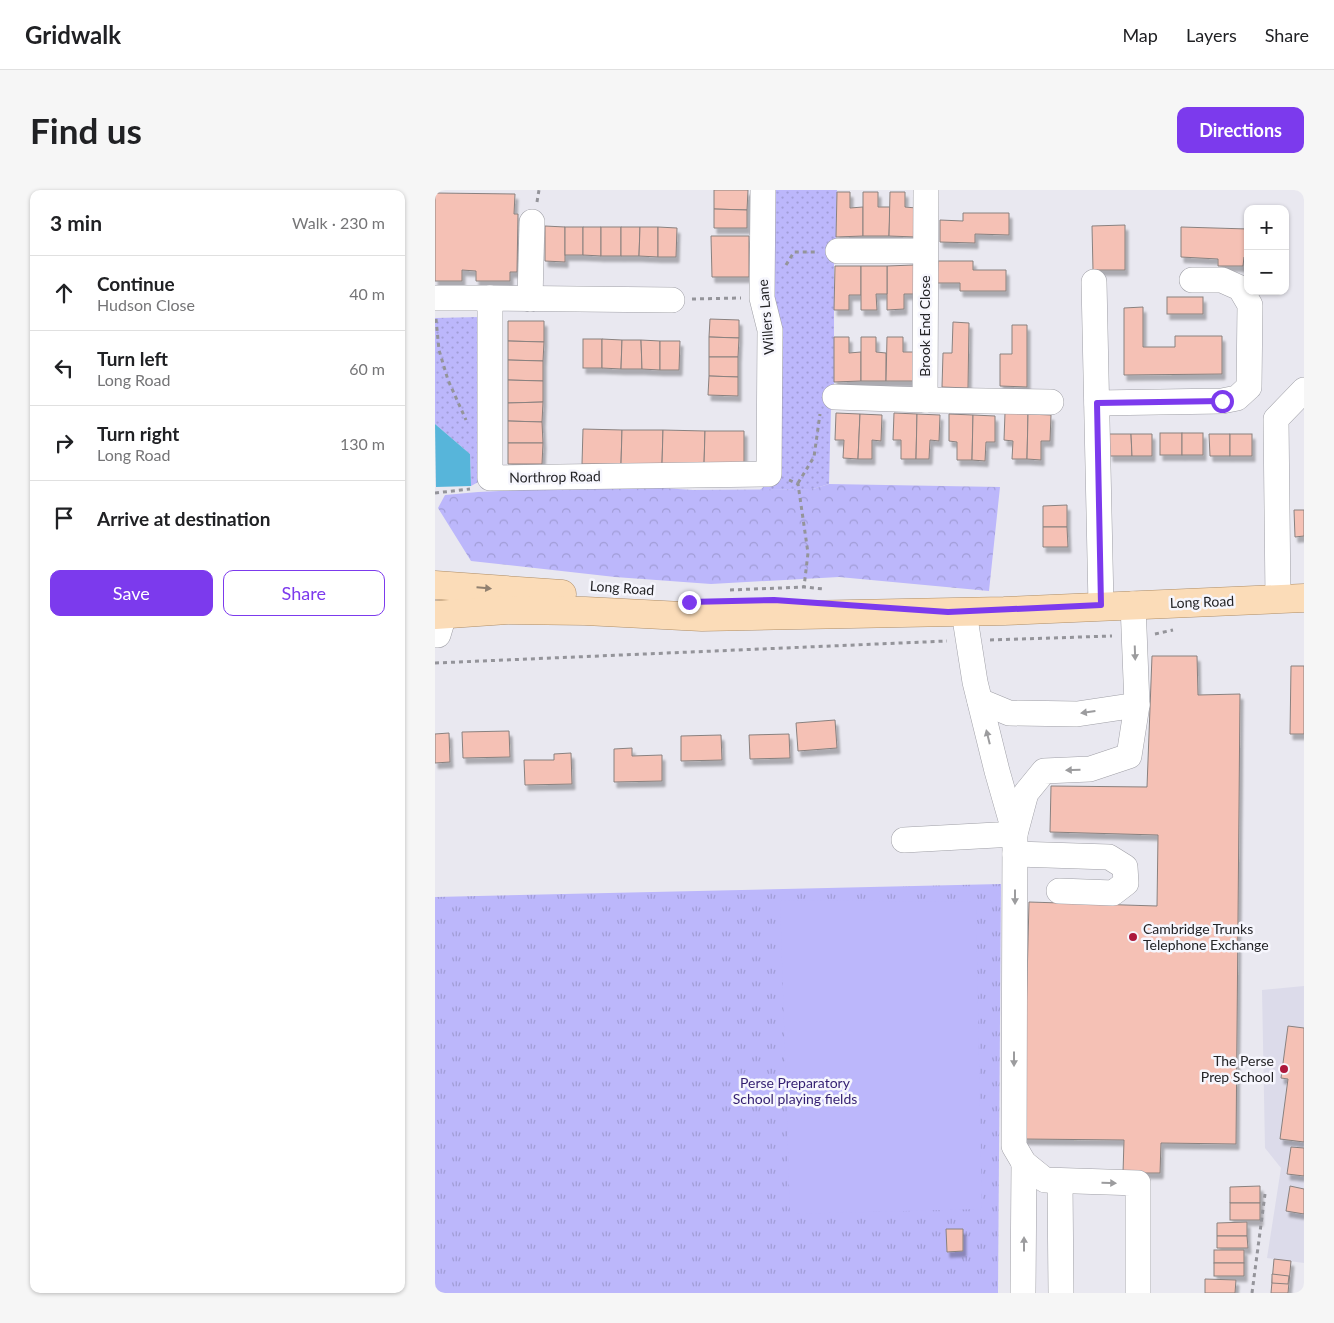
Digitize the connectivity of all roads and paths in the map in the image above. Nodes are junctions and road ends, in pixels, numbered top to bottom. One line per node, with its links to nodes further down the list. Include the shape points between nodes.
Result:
1 (763, 190): 11 (street, Willers Lane)
2 (926, 190): 5 (street, Brook End Close)
3 (531, 222): 12 (street)
4 (838, 251): 5 (street); 6 (path, via 794,252)
5 (925, 251): 17 (street, Brook End Close)
6 (784, 268)
7 (1192, 280): 19 (street, via 1223,280 1240,288 1250,305 1249,387 1237,398 1222,401)
8 (1094, 282): 19 (street)
9 (435, 298): 10 (street)
10 (490, 298): 12 (street); 22 (street, Northrop Road)
11 (763, 298): 13 (path); 21 (street, Willers Lane, via 770,330)
12 (530, 299): 13 (street)
13 (672, 300)
14 (435, 311): 20 (path, via 439,350)
15 (1304, 390): 29 (street, via 1277,419)
16 (835, 397): 17 (street); 23 (path, via 821,405 814,457)
17 (925, 400): 18 (street)
18 (1051, 402)
19 (1097, 403): 31 (street)
20 (466, 420)
21 (769, 474): 22 (street, Northrop Road); 23 (path)
22 (490, 478): 24 (path, via 477,488)
23 (798, 484): 26 (path, via 808,553)
24 (435, 493)
25 (435, 585): 32 (main road, Long Road, one-way to 32, via 689,602 774,600)
26 (804, 587): 27 (path); 28 (path)
27 (824, 589)
28 (727, 590)
29 (1291, 599): 30 (main road, Long Road)
30 (1133, 604): 31 (main road, Long Road); 37 (street, one-way to 37)
31 (1101, 605): 32 (main road, Long Road)
32 (956, 612): 33 (main road, Long Road, via 702,617 507,610); 34 (street)
33 (438, 622)
34 (968, 640): 35 (path); 36 (street)
35 (435, 663)
36 (980, 701): 37 (street, one-way to 36, via 1077,714 1009,713); 38 (street, one-way to 36)
37 (1137, 705): 39 (street, one-way to 39, via 1129,756 1090,769)
38 (997, 771): 39 (street); 41 (street)
39 (1044, 771): 41 (street, via 1026,793)
40 (904, 840): 41 (street)
41 (1015, 844): 42 (street, via 1109,857 1125,866 1126,883 1113,893); 43 (street, one-way to 43, via 1014,1146)
42 (1059, 891)
43 (1024, 1162): 44 (street, via 1045,1180); 46 (street, one-way to 43)
44 (1060, 1182): 47 (street); 48 (street, one-way to 48, via 1138,1183)
45 (1265, 1194): 49 (path)
46 (1023, 1293)
47 (1061, 1293)
48 (1137, 1293)
49 (1252, 1293)

